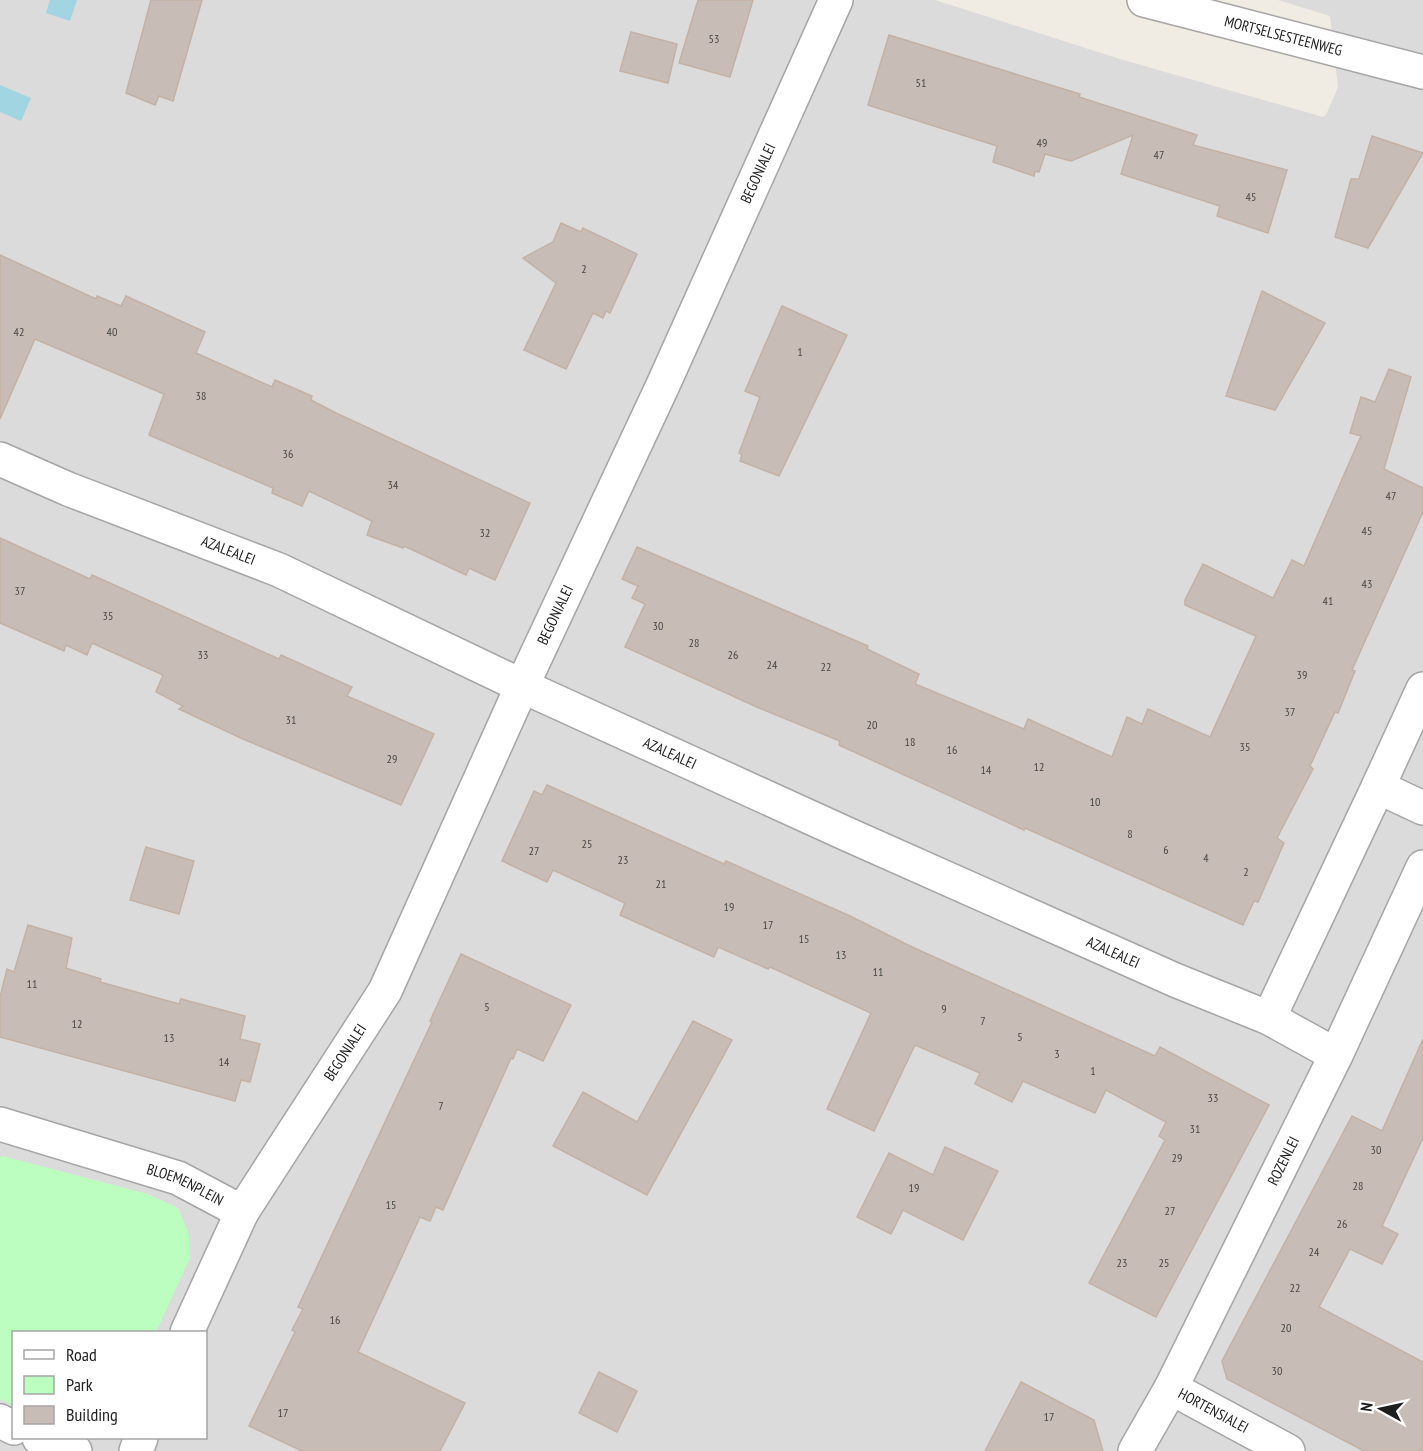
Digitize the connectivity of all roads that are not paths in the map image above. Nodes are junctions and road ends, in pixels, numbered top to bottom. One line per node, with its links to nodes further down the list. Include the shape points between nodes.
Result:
1 (836, 0): 5 (street, BEGONIALEI, via 663,386)
2 (1144, 0): 3 (street, MORTSELSESTEENWEG)
3 (1423, 72)
4 (0, 459): 5 (street, AZALEALEI, via 279,570)
5 (522, 687): 10 (street, AZALEALEI, via 1164,975); 13 (street, BEGONIALEI, via 385,991)
6 (1423, 689): 7 (street)
7 (1378, 787): 8 (street); 10 (street)
8 (1423, 808)
9 (1423, 867): 11 (street, ROZENLEI)
10 (1269, 1018): 11 (street, AZALEALEI)
11 (1336, 1055): 15 (street, ROZENLEI)
12 (0, 1124): 13 (street, BLOEMENPLEIN, via 178,1178)
13 (242, 1212): 14 (street, BLOEMENPLEIN)
14 (187, 1331)
15 (1171, 1388): 18 (street, ROZENLEI); 19 (street, HORTENSIALEI)
16 (44, 1439): 17 (street)
17 (75, 1451)
18 (1135, 1451)
19 (1288, 1451)

